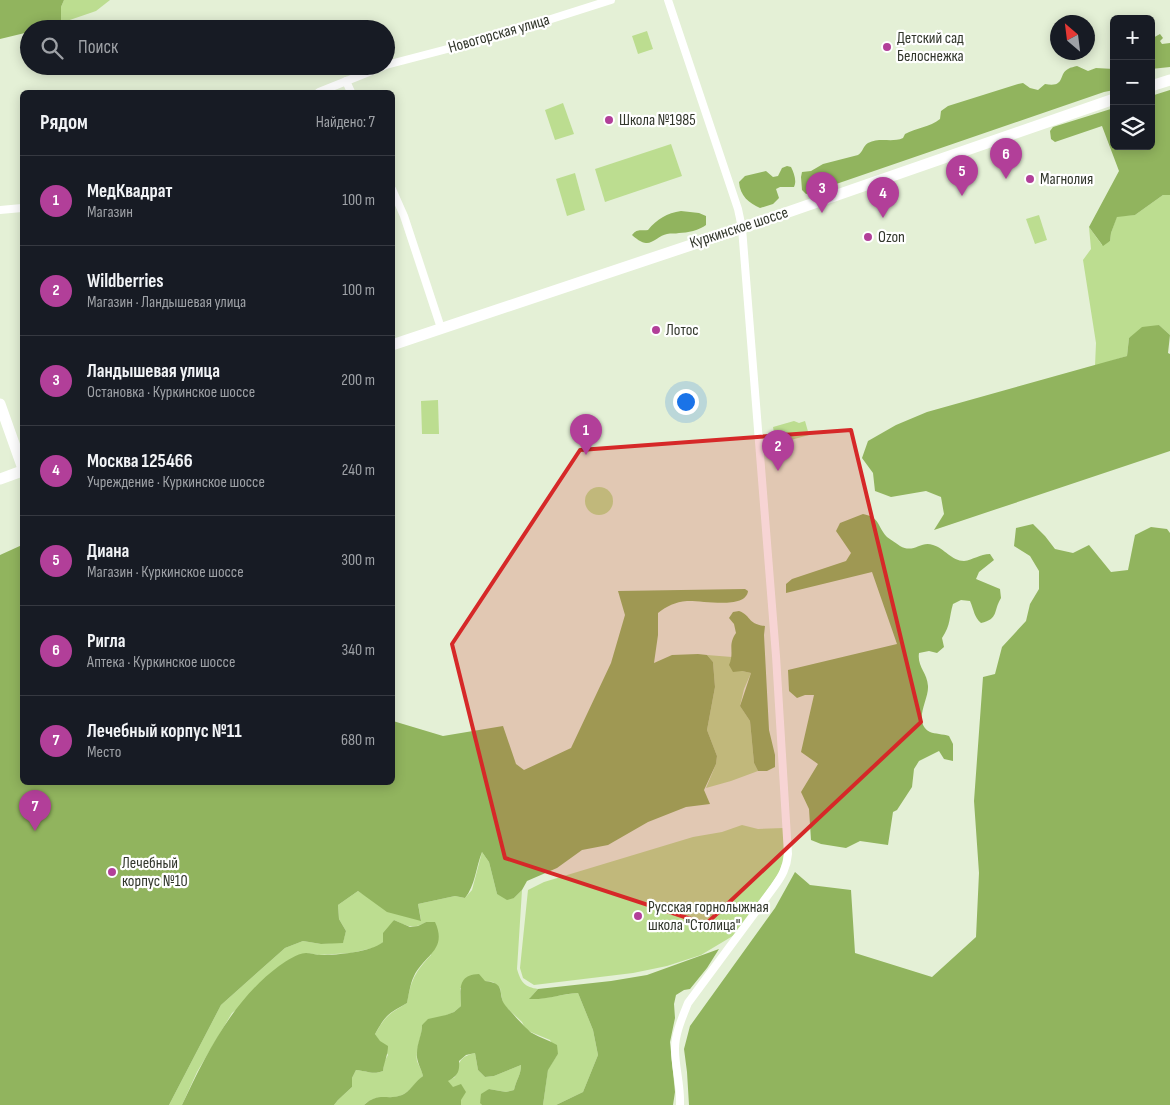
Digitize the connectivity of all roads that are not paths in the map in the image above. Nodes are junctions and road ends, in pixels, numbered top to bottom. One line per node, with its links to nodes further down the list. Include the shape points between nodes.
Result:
1 (611, 0): 3 (street, Новогорская улица, via 501,36)
2 (668, 0): 14 (street)
3 (395, 63)
4 (362, 75): 6 (street, Новогорская улица)
5 (1170, 80): 7 (main road)
6 (346, 81): 8 (street, Новогорская улица); 9 (street)
7 (1155, 85)
8 (324, 90)
9 (350, 90)
10 (1110, 100): 14 (main road, Куркинское шоссе)
11 (395, 196): 15 (street)
12 (20, 208): 13 (street)
13 (0, 210)
14 (742, 228): 15 (main road, Куркинское шоссе); 21 (street, via 772,592 787,864 784,873 688,1003 675,1049)
15 (441, 328): 16 (main road, Куркинское шоссе)
16 (395, 343)
17 (0, 404): 18 (main road)
18 (20, 460)
19 (20, 472): 20 (main road)
20 (0, 479)
21 (680, 1105)

